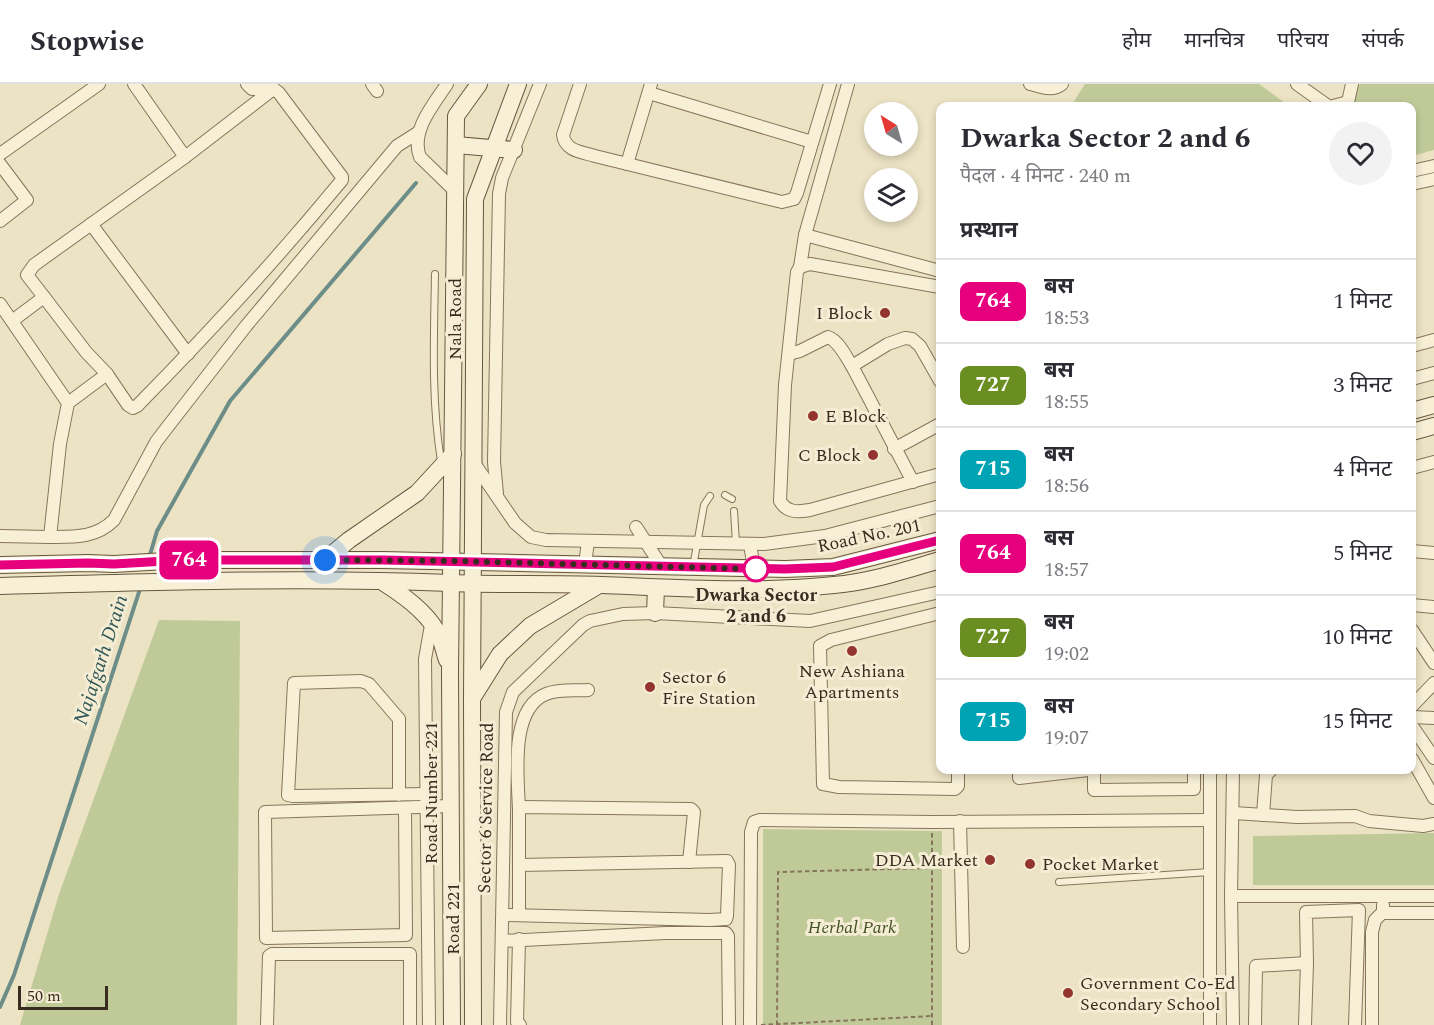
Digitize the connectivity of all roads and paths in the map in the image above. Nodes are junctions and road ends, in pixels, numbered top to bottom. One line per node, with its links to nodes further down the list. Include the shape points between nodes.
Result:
1 (99, 84): 24 (street)
2 (134, 84): 25 (street)
3 (247, 84): 16 (street, via 252,89)
4 (447, 84): 19 (street)
5 (479, 84): 21 (main road, Nala Road, via 456,116)
6 (518, 84): 22 (main road, Nala Road)
7 (540, 84): 23 (street)
8 (580, 84): 27 (street, via 564,142 574,150)
9 (830, 84): 20 (street)
10 (848, 84): 35 (street)
11 (1030, 84): 12 (street, via 1048,89)
12 (1062, 84)
13 (1297, 84): 17 (street)
14 (1352, 84): 18 (street)
15 (650, 89): 20 (street); 27 (street)
16 (272, 90): 25 (street); 45 (street, via 279,93 342,180)
17 (1322, 102)
18 (1348, 102)
19 (419, 132): 32 (street, via 420,157); 73 (street, via 397,146 232,344 156,442 114,520 91,536)
20 (812, 142): 27 (street, via 797,193 788,202)
21 (456, 145): 22 (main road); 32 (main road, Nala Road)
22 (494, 148): 23 (main road); 61 (main road, Nala Road, via 476,199)
23 (514, 150): 66 (street, via 499,194 494,462)
24 (0, 154)
25 (185, 157): 34 (street)
26 (0, 164): 33 (street, via 27,200)
27 (627, 164)
28 (1434, 165): 29 (street)
29 (1416, 170)
30 (1434, 179): 31 (street)
31 (1416, 183)
32 (456, 192): 59 (main road, Nala Road)
33 (0, 221)
34 (91, 224): 40 (street, via 30,268 27,275); 45 (street)
35 (805, 235): 36 (street); 37 (street)
36 (800, 267): 39 (street, via 810,264); 46 (street)
37 (936, 270)
38 (435, 274): 59 (lane, via 437,435)
39 (936, 286)
40 (44, 297): 42 (street); 49 (street)
41 (0, 304): 42 (street)
42 (12, 321): 52 (street)
43 (1434, 340): 44 (street)
44 (1416, 345)
45 (188, 354): 49 (street, via 135,407 128,405)
46 (789, 354): 47 (street, via 828,337 833,338); 64 (street, via 780,488 784,508 810,510)
47 (852, 366): 50 (street, via 906,338 920,346); 58 (street)
48 (1434, 373): 51 (street)
49 (107, 374): 52 (street)
50 (936, 374)
51 (1416, 378)
52 (68, 403): 73 (street)
53 (1434, 405): 54 (main road)
54 (1416, 410)
55 (936, 426): 58 (street)
56 (1434, 426): 57 (main road)
57 (1416, 431)
58 (894, 449): 64 (street)
59 (447, 459): 82 (main road, via 417,493); 83 (main road, Nala Road)
60 (1434, 462): 62 (street)
61 (474, 463): 66 (street); 84 (main road, Nala Road)
62 (1416, 467)
63 (936, 475): 64 (street)
64 (913, 482)
65 (725, 495): 68 (lane)
66 (497, 496): 74 (street, via 515,523 531,537)
67 (710, 496): 77 (lane, via 704,505)
68 (732, 500)
69 (936, 507): 79 (street, via 825,536)
70 (734, 511): 78 (lane)
71 (636, 527): 76 (street)
72 (0, 536): 73 (street)
73 (50, 537)
74 (588, 541): 76 (street); 87 (street)
75 (936, 541): 90 (main road, Road No. 201, via 833,567)
76 (647, 542): 77 (street); 88 (street)
77 (698, 543): 78 (street); 89 (lane)
78 (736, 544): 79 (street)
79 (750, 544): 90 (street)
80 (1416, 551): 81 (street)
81 (1434, 553)
82 (325, 560): 83 (main road, Road No. 201); 86 (main road, Road No. 201)
83 (452, 561): 84 (main road, Road No. 201); 92 (main road, Road Number 221)
84 (473, 562): 87 (main road, Road No. 201); 93 (main road, Road 221)
85 (936, 562): 96 (main road, via 837,585)
86 (0, 565)
87 (585, 565): 88 (main road, Road No. 201)
88 (662, 567): 89 (main road, Road No. 201)
89 (693, 567): 90 (main road, Road No. 201)
90 (754, 569)
91 (381, 581): 92 (main road); 95 (main road); 102 (main road, via 404,595)
92 (453, 583): 93 (main road); 106 (main road, Road Number 221)
93 (473, 585): 94 (main road); 109 (main road, Road 221)
94 (600, 585): 96 (main road); 109 (main road, via 530,626 500,654)
95 (0, 586)
96 (656, 588): 100 (main road)
97 (936, 593): 100 (street, Sector 6 Service Road, via 810,621)
98 (1416, 605): 99 (street)
99 (1434, 607)
100 (655, 613): 147 (street, Sector 6 Service Road, via 590,621 513,692 505,721)
101 (936, 614): 116 (street, via 820,646 823,784 955,789)
102 (431, 625): 106 (main road, via 439,634); 124 (street, via 425,659)
103 (1416, 634): 104 (street)
104 (1430, 649): 105 (street)
105 (1434, 663)
106 (450, 672): 127 (main road, Road Number 221)
107 (1434, 683): 110 (street)
108 (588, 690): 130 (street, via 545,695 527,711 519,737)
109 (472, 698): 159 (main road, Road 221)
110 (1416, 702)
111 (1416, 717): 112 (street)
112 (1434, 718)
113 (1416, 732): 114 (street)
114 (1434, 758)
115 (1416, 766): 126 (street)
116 (958, 774)
117 (1019, 774): 118 (street, via 1019,778)
118 (1054, 774)
119 (1094, 774): 120 (street, via 1094,790 1194,789)
120 (1194, 774)
121 (1210, 774): 133 (street)
122 (1233, 774): 131 (street)
123 (1267, 774): 132 (street)
124 (427, 794): 125 (street); 128 (street)
125 (399, 795): 125 (street, via 288,795 294,683 369,684 399,719)
126 (1434, 798)
127 (451, 806): 128 (street); 158 (main road, Road Number 221)
128 (428, 807): 129 (street); 157 (street)
129 (405, 808): 129 (street, via 265,812 266,938 406,935)
130 (519, 810): 137 (street, via 691,809 694,812); 138 (street)
131 (1234, 813): 132 (street); 142 (street)
132 (1263, 815): 136 (street, via 1354,816 1423,826)
133 (1210, 820): 134 (street); 140 (street)
134 (960, 821): 135 (street); 151 (street)
135 (932, 822): 139 (path); 163 (street, via 754,822 750,832)
136 (1434, 824)
137 (689, 862): 138 (street); 148 (street, via 729,863 726,919)
138 (519, 865): 148 (street)
139 (932, 868): 153 (path); 154 (path, via 778,873)
140 (1210, 872): 141 (lane); 166 (street)
141 (1059, 882)
142 (1231, 896): 143 (street); 167 (street)
143 (1383, 896): 144 (street); 145 (street)
144 (1434, 896)
145 (1383, 912): 146 (street); 171 (street, via 1375,920 1372,932)
146 (1434, 914)
147 (502, 915): 148 (street); 150 (street, Sector 6 Service Road)
148 (519, 915)
149 (519, 939): 150 (street); 161 (street); 162 (street, via 726,933)
150 (502, 940): 160 (street, Sector 6 Service Road)
151 (963, 947)
152 (1307, 963): 168 (street, via 1256,966); 169 (street); 170 (street, via 1306,912 1359,910)
153 (932, 1016): 154 (path); 165 (path)
154 (777, 1024): 164 (path)
155 (267, 1025): 156 (street, via 272,954 410,954)
156 (410, 1025)
157 (429, 1025)
158 (452, 1025)
159 (473, 1025)
160 (500, 1025)
161 (520, 1025)
162 (729, 1025)
163 (750, 1025)
164 (755, 1025)
165 (932, 1025)
166 (1210, 1025)
167 (1233, 1025)
168 (1255, 1025)
169 (1305, 1025)
170 (1355, 1025)
171 (1372, 1025)

